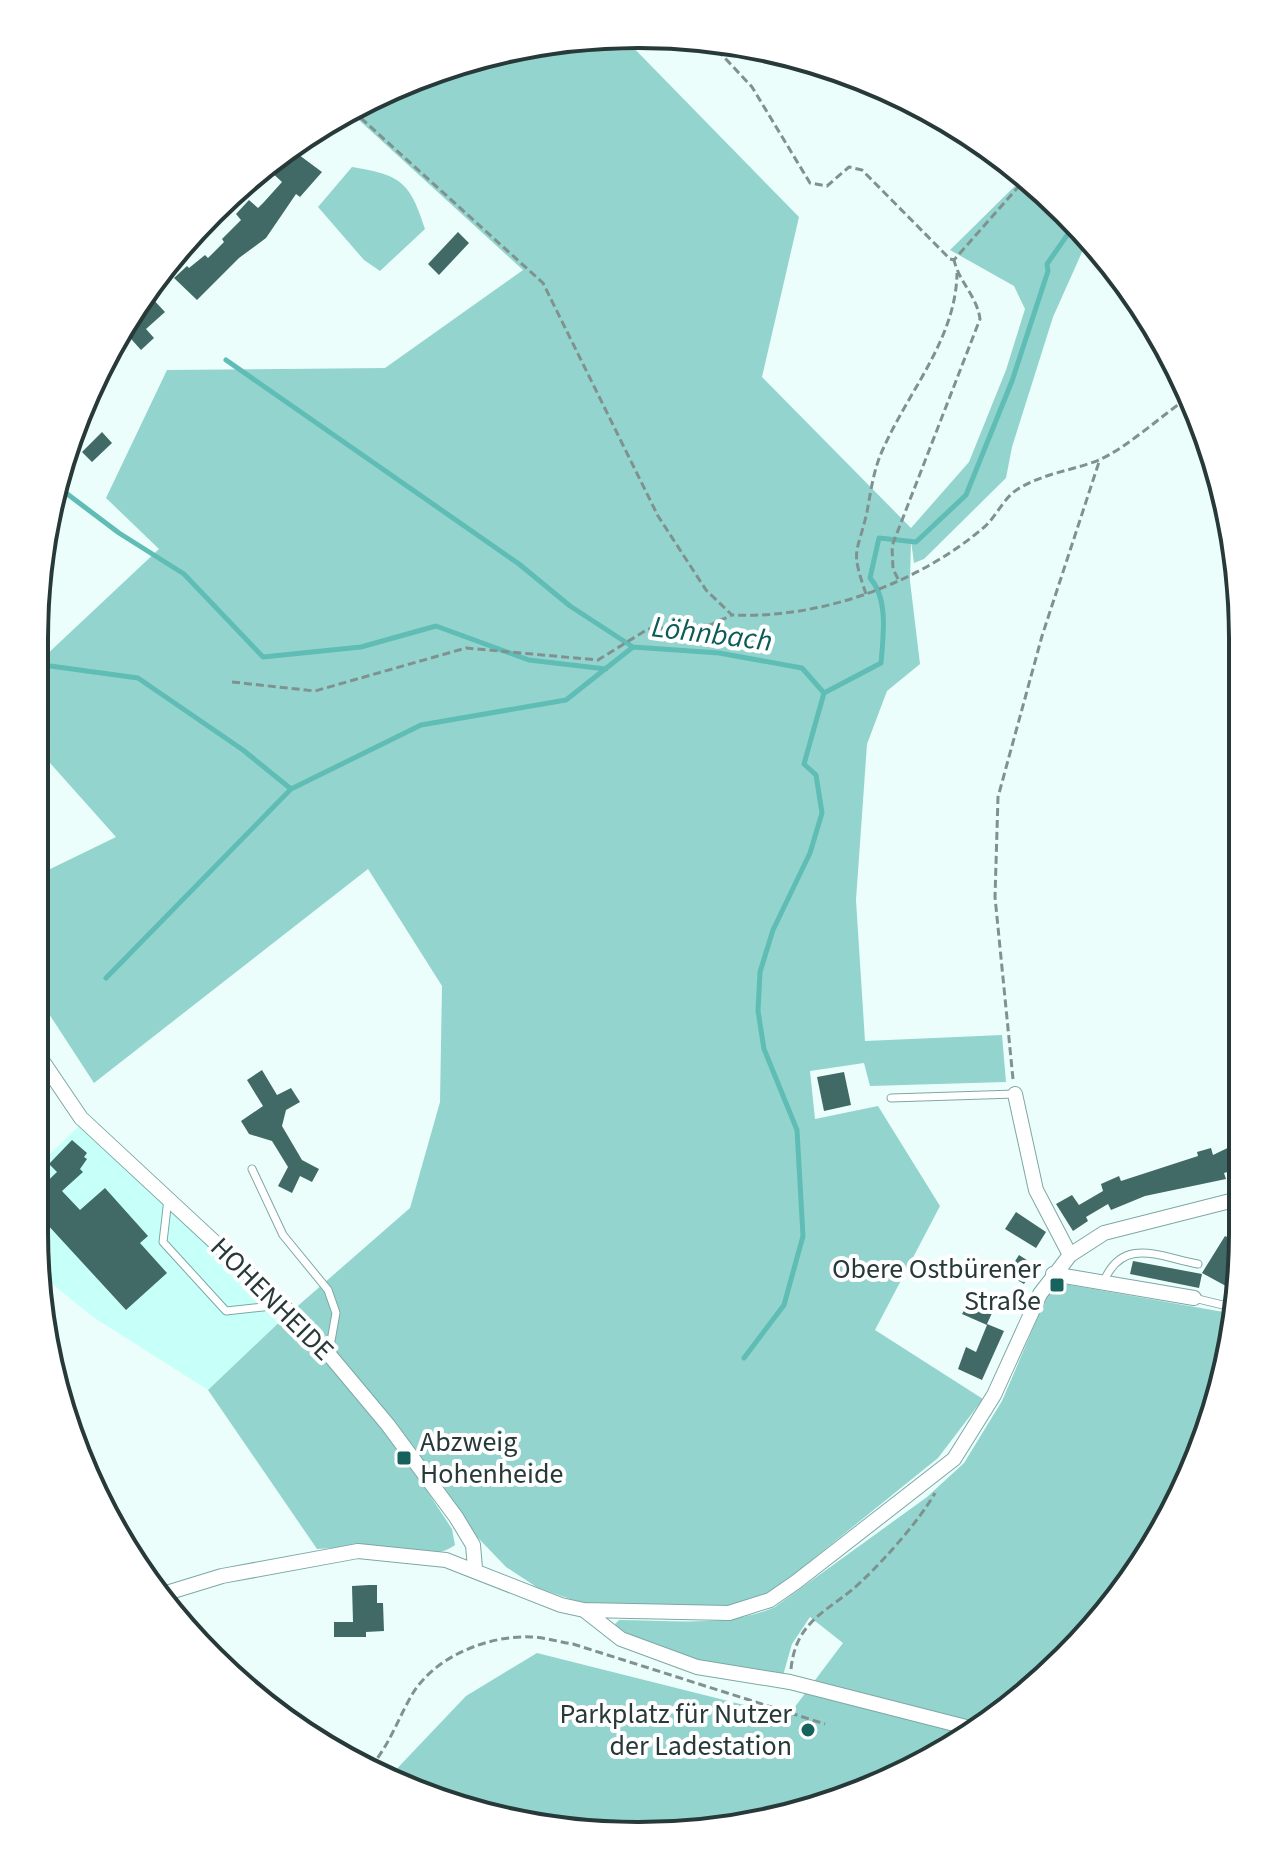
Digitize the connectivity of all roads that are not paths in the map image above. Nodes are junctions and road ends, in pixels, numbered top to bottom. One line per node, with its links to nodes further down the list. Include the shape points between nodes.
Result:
1 (48, 1069): 5 (street, HOHENHEIDE, via 81,1118)
2 (1015, 1094): 3 (lane); 7 (street, via 1036,1190)
3 (891, 1098)
4 (252, 1169): 14 (lane, via 283,1235 328,1290 336,1313)
5 (168, 1197): 12 (street, HOHENHEIDE); 12 (lane, via 163,1242 226,1311)
6 (1229, 1201): 7 (street, via 1104,1233)
7 (1070, 1255): 9 (street)
8 (1198, 1264): 10 (lane, via 1133,1252 1116,1261)
9 (1053, 1274): 10 (street); 17 (street, via 994,1395 954,1459 796,1582 770,1600 729,1613)
10 (1103, 1283): 11 (street)
11 (1194, 1298): 13 (lane)
12 (284, 1305): 14 (street, HOHENHEIDE)
13 (1224, 1305)
14 (329, 1354): 15 (street, HOHENHEIDE, via 456,1517 473,1545)
15 (475, 1568): 16 (street, via 358,1551 222,1576); 17 (street)
16 (171, 1592)
17 (584, 1610): 18 (street, via 621,1639 697,1667 790,1682)
18 (961, 1726)

